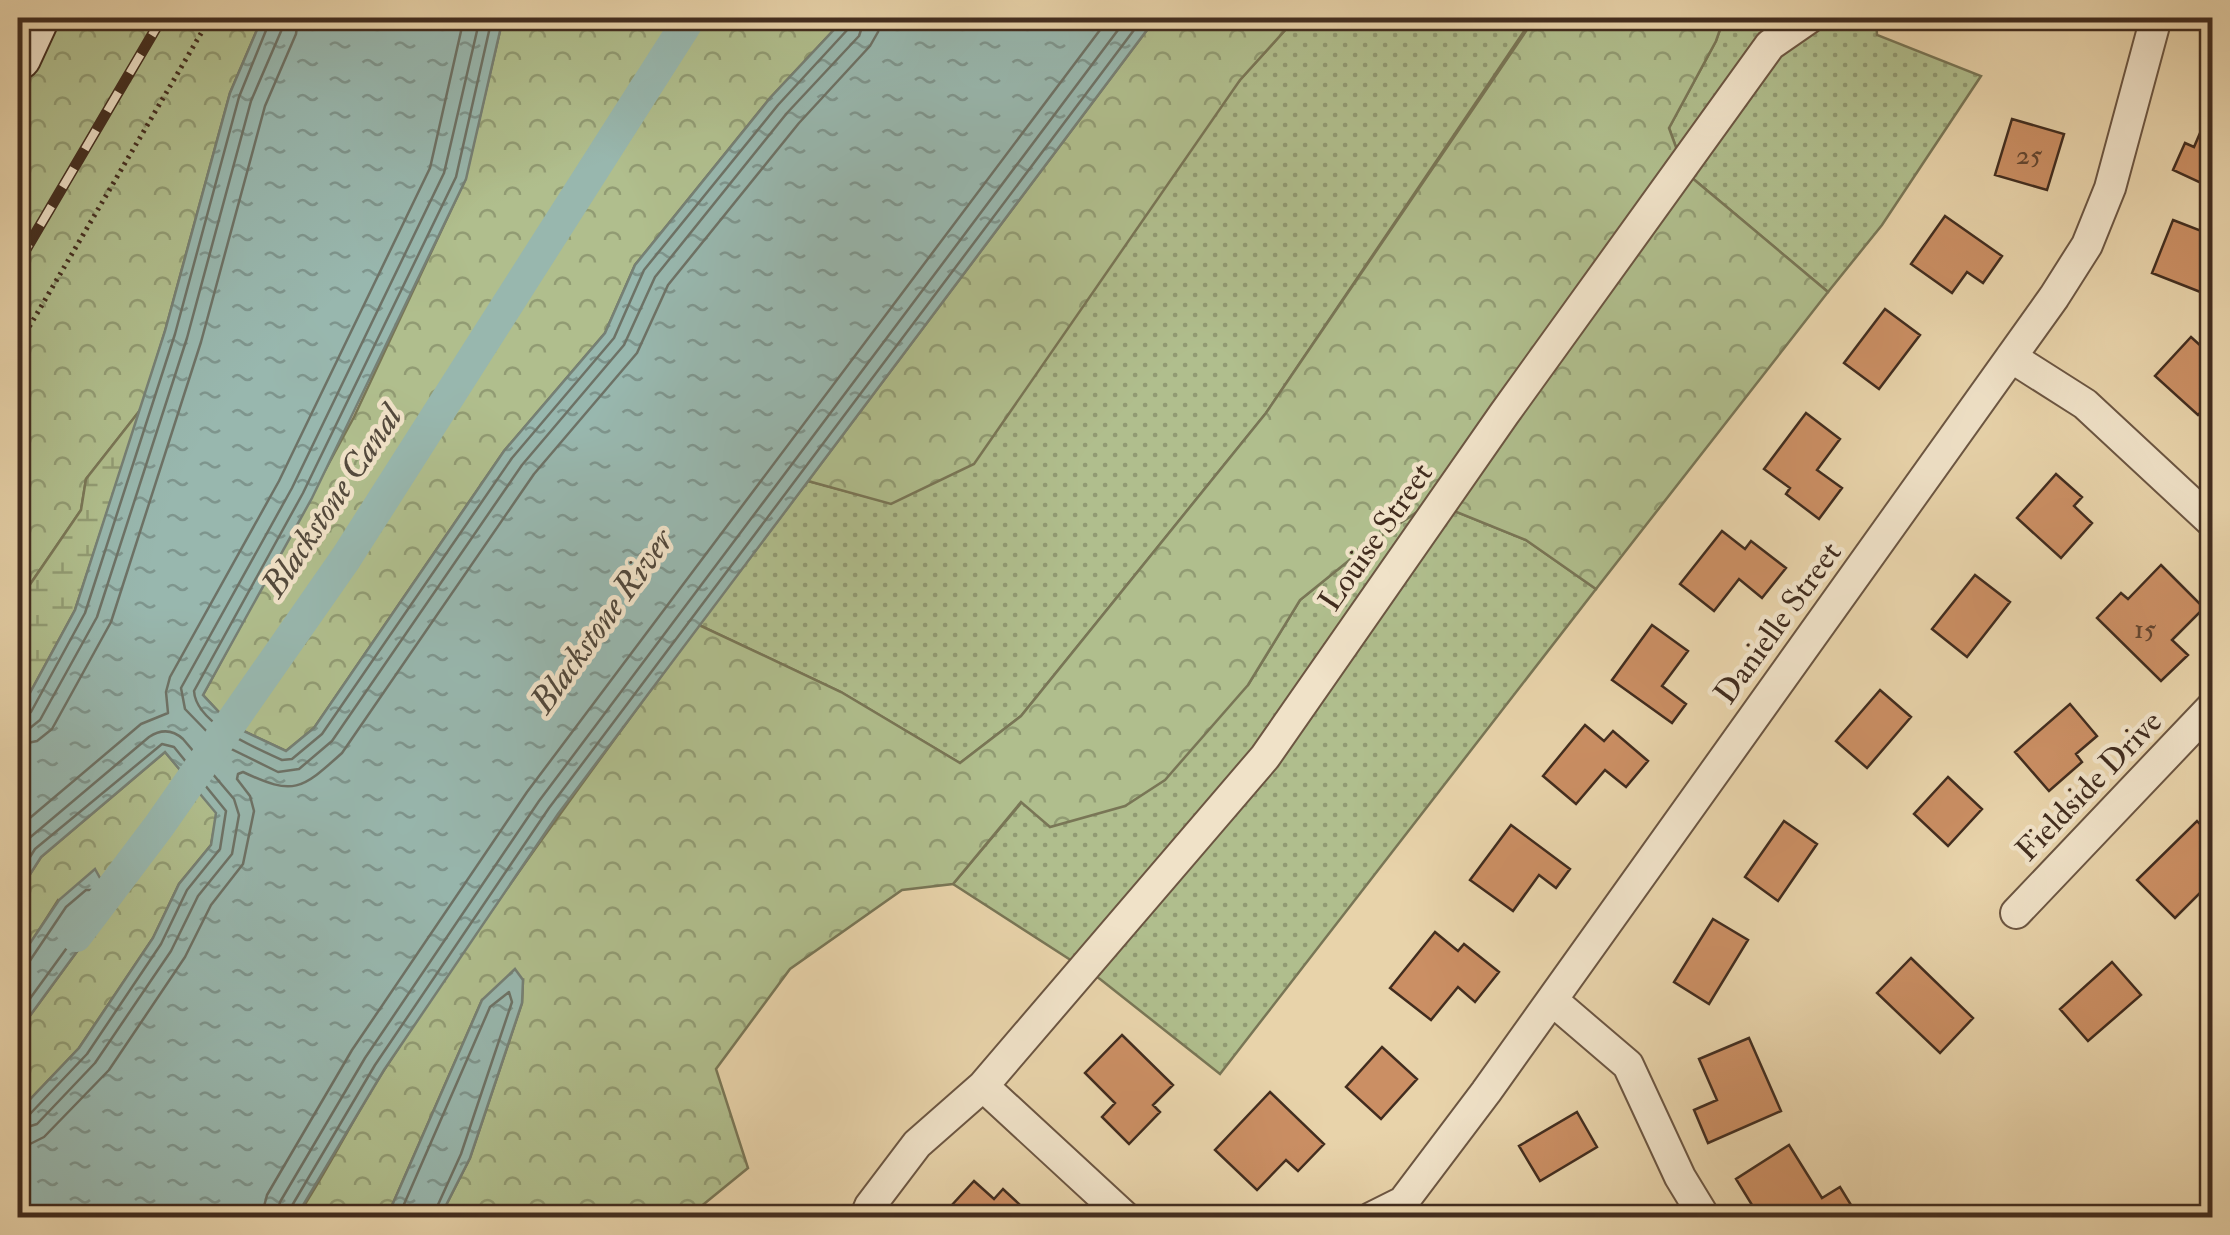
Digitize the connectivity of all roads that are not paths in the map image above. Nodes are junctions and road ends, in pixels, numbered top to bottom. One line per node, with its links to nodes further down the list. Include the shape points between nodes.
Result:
1 (36, 18): 4 (main road)
2 (1809, 18): 10 (street, Louise Street, via 1770,45 1265,757)
3 (2156, 18): 5 (street, Danielle Street, via 2110,188 2087,245)
4 (18, 57)
5 (2011, 356): 6 (street, via 2085,404); 9 (street, Danielle Street)
6 (2212, 522)
7 (2212, 707): 8 (street, Fieldside Drive)
8 (2016, 913)
9 (1552, 1000): 13 (street, Danielle Street, via 1403,1202); 14 (street, via 1628,1065)
10 (983, 1086): 11 (street, Louise Street, via 917,1144); 12 (street)
11 (866, 1218)
12 (1126, 1218)
13 (1372, 1218)
14 (1705, 1218)

